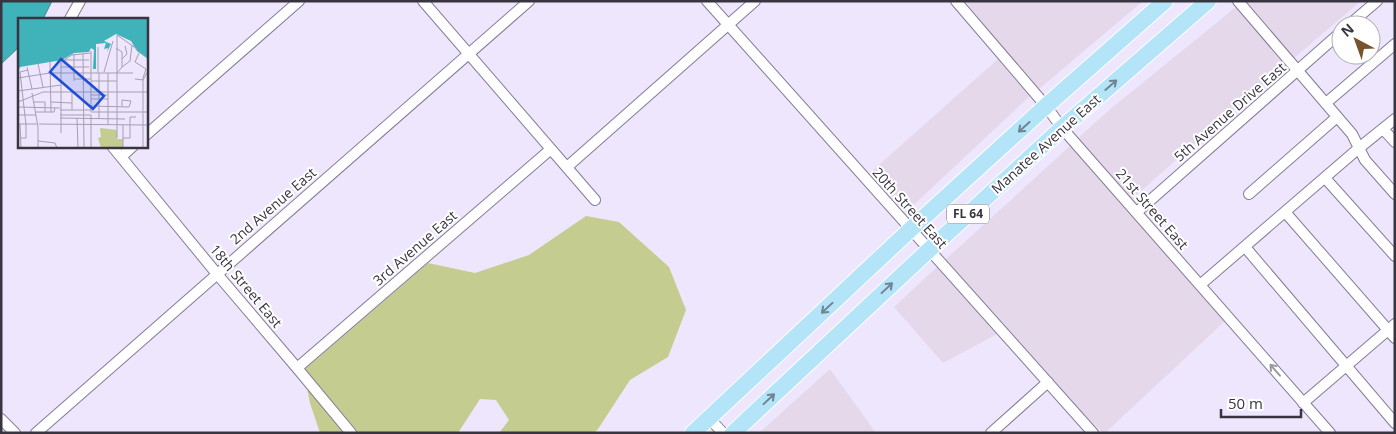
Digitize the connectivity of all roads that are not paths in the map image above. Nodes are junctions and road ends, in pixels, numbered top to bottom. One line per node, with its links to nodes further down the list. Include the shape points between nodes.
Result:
1 (80, 1): 13 (street)
2 (299, 1): 25 (street)
3 (422, 1): 17 (street)
4 (529, 1): 17 (street, 2nd Avenue East)
5 (707, 1): 14 (street, 20th Street East)
6 (755, 1): 14 (street)
7 (956, 1): 20 (street, 21st Street East)
8 (1165, 1): 20 (main road, Manatee Avenue East / FL 64)
9 (1208, 1): 23 (main road, Manatee Avenue East / FL 64, one-way to 9)
10 (1238, 1): 18 (street)
11 (1377, 1): 12 (street)
12 (1361, 15)
13 (71, 18)
14 (728, 25): 32 (street); 39 (street, 20th Street East)
15 (1331, 41): 18 (street, 5th Avenue Drive East)
16 (1395, 44): 19 (street)
17 (469, 54): 30 (street); 43 (street, 2nd Avenue East)
18 (1297, 70): 19 (street); 37 (street, 5th Avenue Drive East)
19 (1326, 103): 21 (street)
20 (1046, 106): 23 (street, 21st Street East); 39 (main road, Manatee Avenue East / FL 64, one-way to 39)
21 (1337, 117): 29 (street); 34 (street)
22 (1395, 119): 24 (street)
23 (1062, 128): 37 (street, 21st Street East); 41 (main road, Manatee Avenue East / FL 64)
24 (1383, 129): 26 (street); 29 (street)
25 (148, 133)
26 (1395, 142)
27 (114, 148): 31 (street, 18th Street East)
28 (131, 148): 31 (street)
29 (1359, 148): 33 (street); 35 (street, via 1364,160)
30 (551, 149): 32 (street); 47 (street, 3rd Avenue East)
31 (121, 157): 43 (street, 18th Street East)
32 (567, 167): 36 (street)
33 (1324, 178): 38 (street); 42 (street)
34 (1249, 194)
35 (1395, 194)
36 (595, 200)
37 (1137, 212): 44 (street, 21st Street East)
38 (1285, 212): 40 (street); 45 (street)
39 (911, 229): 41 (street, 20th Street East); 50 (main road, Manatee Avenue East / FL 64, one-way to 50)
40 (1245, 246): 44 (street); 46 (street)
41 (929, 250): 48 (street, 20th Street East); 58 (main road, Manatee Avenue East / FL 64, one-way to 41)
42 (1395, 256)
43 (216, 274): 47 (street, 18th Street East); 54 (street, 2nd Avenue East)
44 (1200, 285): 49 (street, 21st Street East, one-way to 44)
45 (1392, 331): 46 (street)
46 (1346, 366): 49 (street); 52 (street)
47 (297, 368): 55 (street, 18th Street East)
48 (1048, 382): 59 (street); 60 (street, 20th Street East)
49 (1303, 402): 61 (street, 21st Street East)
50 (709, 418): 56 (main road, Manatee Avenue East / FL 64); 57 (street)
51 (1, 419): 53 (street)
52 (1395, 423)
53 (14, 433)
54 (36, 433)
55 (351, 433)
56 (693, 433)
57 (723, 433)
58 (733, 433)
59 (991, 433)
60 (1093, 433)
61 (1330, 433)

